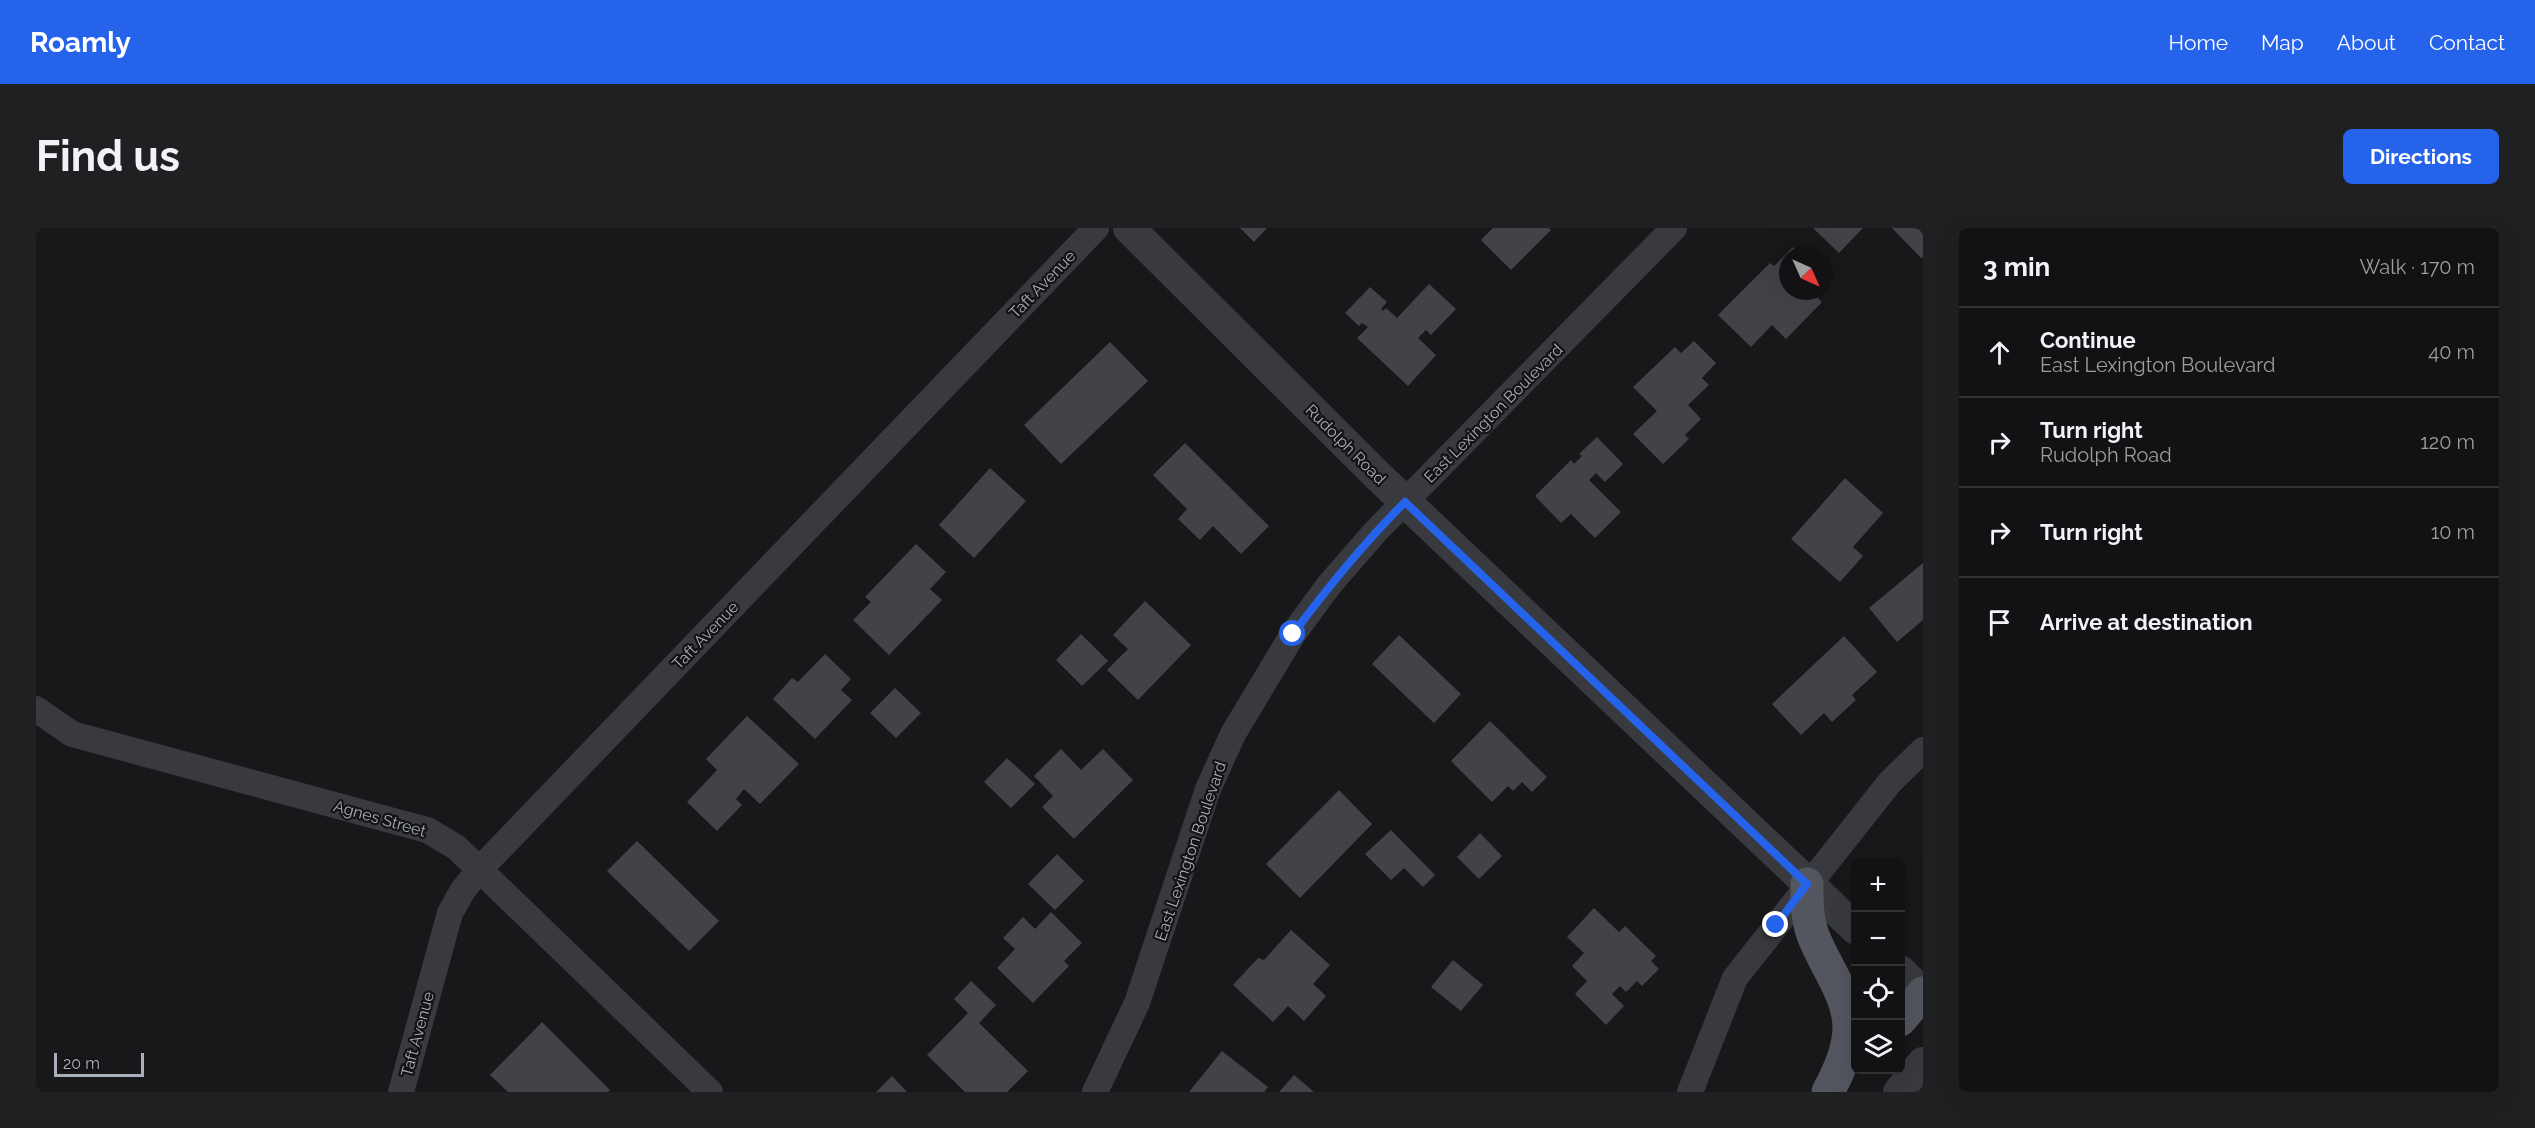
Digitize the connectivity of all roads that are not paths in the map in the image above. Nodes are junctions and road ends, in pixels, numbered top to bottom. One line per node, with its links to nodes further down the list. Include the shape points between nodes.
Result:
1 (1096, 228): 7 (street, Taft Avenue)
2 (1129, 228): 4 (street, Rudolph Road)
3 (1674, 228): 4 (street, East Lexington Boulevard)
4 (1405, 502): 8 (street, Rudolph Road); 17 (street, East Lexington Boulevard, via 1342,570 1299,626 1233,734 1208,789 1137,1004)
5 (36, 708): 7 (street, Agnes Street, via 72,734 427,830 456,847)
6 (1923, 750): 8 (street, via 1890,782)
7 (480, 869): 15 (street, Taft Avenue, via 450,913); 16 (street, Agnes Street)
8 (1807, 884): 9 (street, Rudolph Road); 18 (street, via 1735,978); 19 (main road, via 1813,933 1835,979 1849,1025 1847,1047)
9 (1851, 924)
10 (1905, 976): 11 (street)
11 (1923, 994): 12 (main road)
12 (1905, 1014)
13 (1923, 1063): 21 (street)
14 (1855, 1074): 20 (main road)
15 (401, 1092)
16 (710, 1092)
17 (1095, 1092)
18 (1690, 1092)
19 (1828, 1092)
20 (1839, 1092)
21 (1899, 1092)

